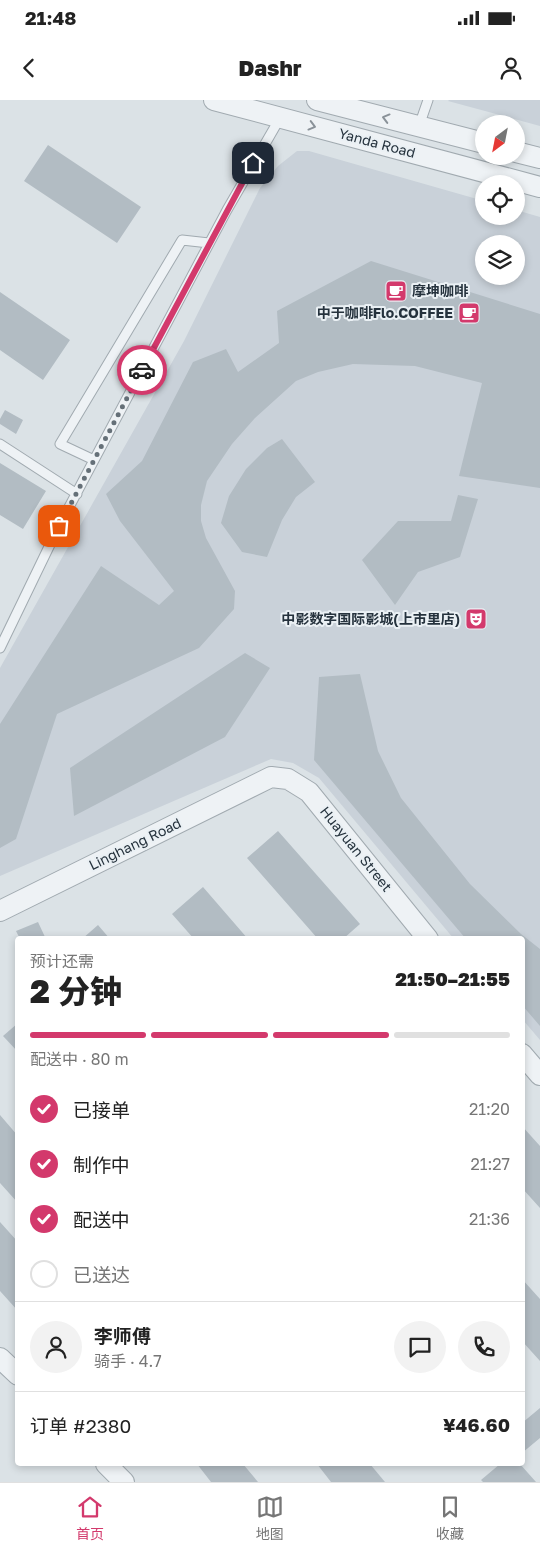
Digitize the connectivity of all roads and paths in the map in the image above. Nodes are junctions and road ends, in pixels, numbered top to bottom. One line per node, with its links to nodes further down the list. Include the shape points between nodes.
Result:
1 (214, 100): 4 (street, Yanda Road)
2 (317, 100): 5 (street, Yanda Road, one-way to 2)
3 (428, 100): 5 (lane)
4 (280, 118): 9 (street, Yanda Road, one-way to 9); 10 (lane)
5 (419, 126): 6 (street, Yanda Road)
6 (475, 141)
7 (525, 154): 8 (street)
8 (540, 158)
9 (540, 187)
10 (209, 243): 12 (lane); 12 (lane, via 182,240 60,444)
11 (0, 444): 13 (lane)
12 (94, 460): 13 (lane)
13 (77, 494): 14 (lane)
14 (0, 648)
15 (271, 777): 16 (street, Linghang Road); 17 (street, Huayuan Street, via 288,779 309,792)
16 (0, 910)
17 (426, 936)
18 (525, 1058): 19 (street)
19 (540, 1075)
20 (0, 1358): 21 (street)
21 (15, 1372)
22 (108, 1466): 23 (street)
23 (124, 1482)

